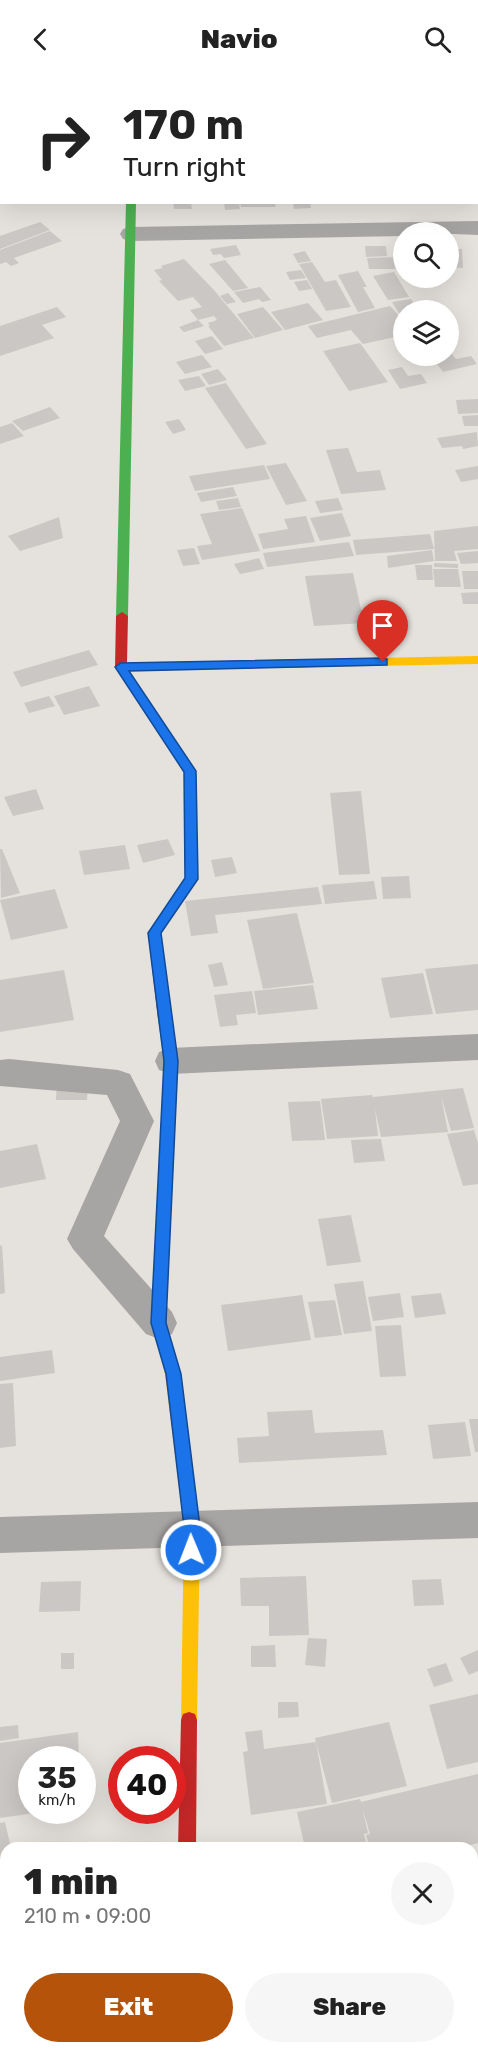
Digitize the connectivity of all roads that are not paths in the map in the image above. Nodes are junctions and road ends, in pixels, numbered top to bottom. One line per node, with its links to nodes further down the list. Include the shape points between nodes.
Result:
1 (131, 204): 3 (street)
2 (478, 228): 3 (street)
3 (131, 234): 5 (street)
4 (478, 660): 5 (street)
5 (121, 667): 7 (street, via 190,771 191,879 154,933)
6 (478, 1047): 7 (street)
7 (171, 1061): 9 (street)
8 (0, 1073): 9 (street, via 118,1083 137,1120 85,1239)
9 (159, 1323): 11 (street, via 174,1374)
10 (478, 1520): 11 (street)
11 (192, 1527): 12 (street); 13 (street)
12 (0, 1535)
13 (187, 1842)

